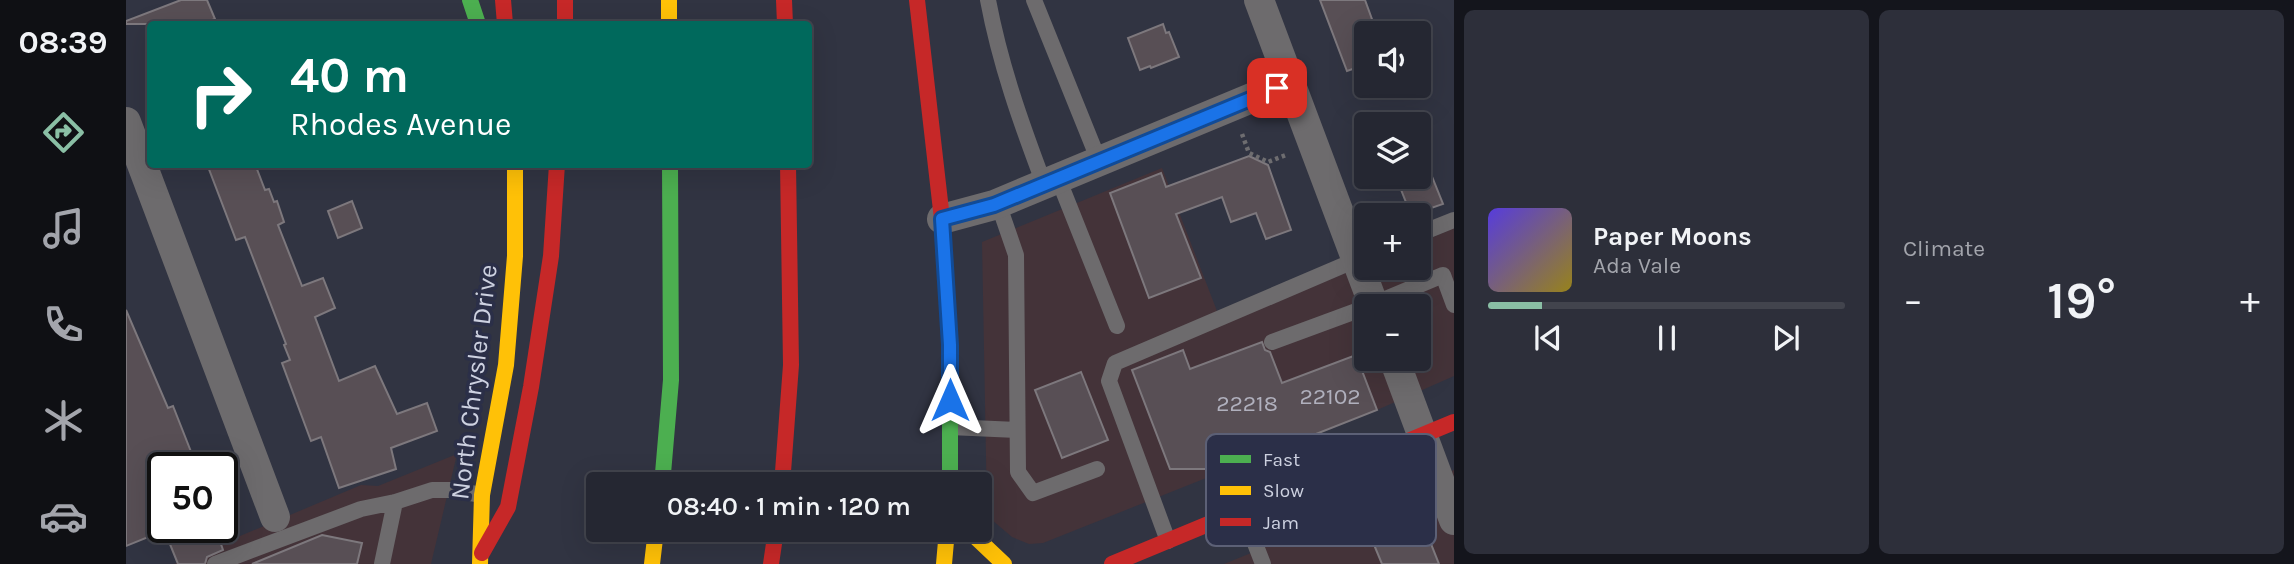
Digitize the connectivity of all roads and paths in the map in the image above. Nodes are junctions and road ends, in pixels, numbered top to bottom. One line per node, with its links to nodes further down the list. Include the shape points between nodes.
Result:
1 (470, 0): 11 (main road)
2 (487, 0): 12 (street)
3 (503, 0): 13 (main road)
4 (565, 0): 14 (main road)
5 (669, 0): 15 (main road)
6 (784, 0): 16 (main road)
7 (917, 0): 28 (main road)
8 (988, 0): 26 (lane, via 1018,118)
9 (1034, 0): 21 (lane)
10 (1259, 0): 17 (street)
11 (479, 21)
12 (481, 21)
13 (505, 21)
14 (565, 21)
15 (670, 21)
16 (785, 21)
17 (1290, 82): 21 (street); 31 (street)
18 (126, 122): 51 (street)
19 (1238, 124): 20 (path, via 1249,153 1268,162)
20 (1287, 154)
21 (1099, 161): 26 (street)
22 (515, 168): 49 (main road, North Chrysler Drive, via 515,256 506,365)
23 (557, 168): 60 (main road, via 551,256 508,507)
24 (670, 168): 45 (main road, via 671,380)
25 (788, 168): 46 (main road, via 791,353)
26 (1051, 181): 27 (street); 36 (lane)
27 (998, 203): 28 (street); 41 (lane, via 1016,255)
28 (942, 219): 40 (main road)
29 (1454, 220): 30 (lane)
30 (1431, 229)
31 (1354, 238)
32 (1354, 260): 54 (lane, via 1115,363 1109,381)
33 (1399, 294): 34 (lane, via 1443,275)
34 (1454, 305)
35 (1354, 312): 37 (lane)
36 (1117, 326)
37 (1272, 342)
38 (1398, 371): 42 (street)
39 (1454, 422): 43 (main road)
40 (950, 427): 41 (lane); 47 (main road)
41 (1017, 430): 44 (lane, via 1018,472 1033,493)
42 (1420, 434)
43 (1426, 434)
44 (1097, 469)
45 (663, 472)
46 (784, 472)
47 (950, 472)
48 (1436, 474): 52 (street)
49 (482, 495): 50 (lane, via 432,491); 60 (main road, North Chrysler Drive)
50 (395, 502): 61 (lane, via 360,509); 62 (lane)
51 (275, 517)
52 (1454, 520)
53 (1206, 525): 54 (main road)
54 (1168, 541): 67 (main road)
55 (655, 542): 63 (main road)
56 (774, 542): 64 (main road)
57 (946, 542): 65 (main road)
58 (981, 542): 66 (main road)
59 (1256, 546): 68 (lane)
60 (481, 559)
61 (215, 564)
62 (382, 564)
63 (652, 564)
64 (771, 564)
65 (944, 564)
66 (1004, 564)
67 (1112, 564)
68 (1263, 564)

